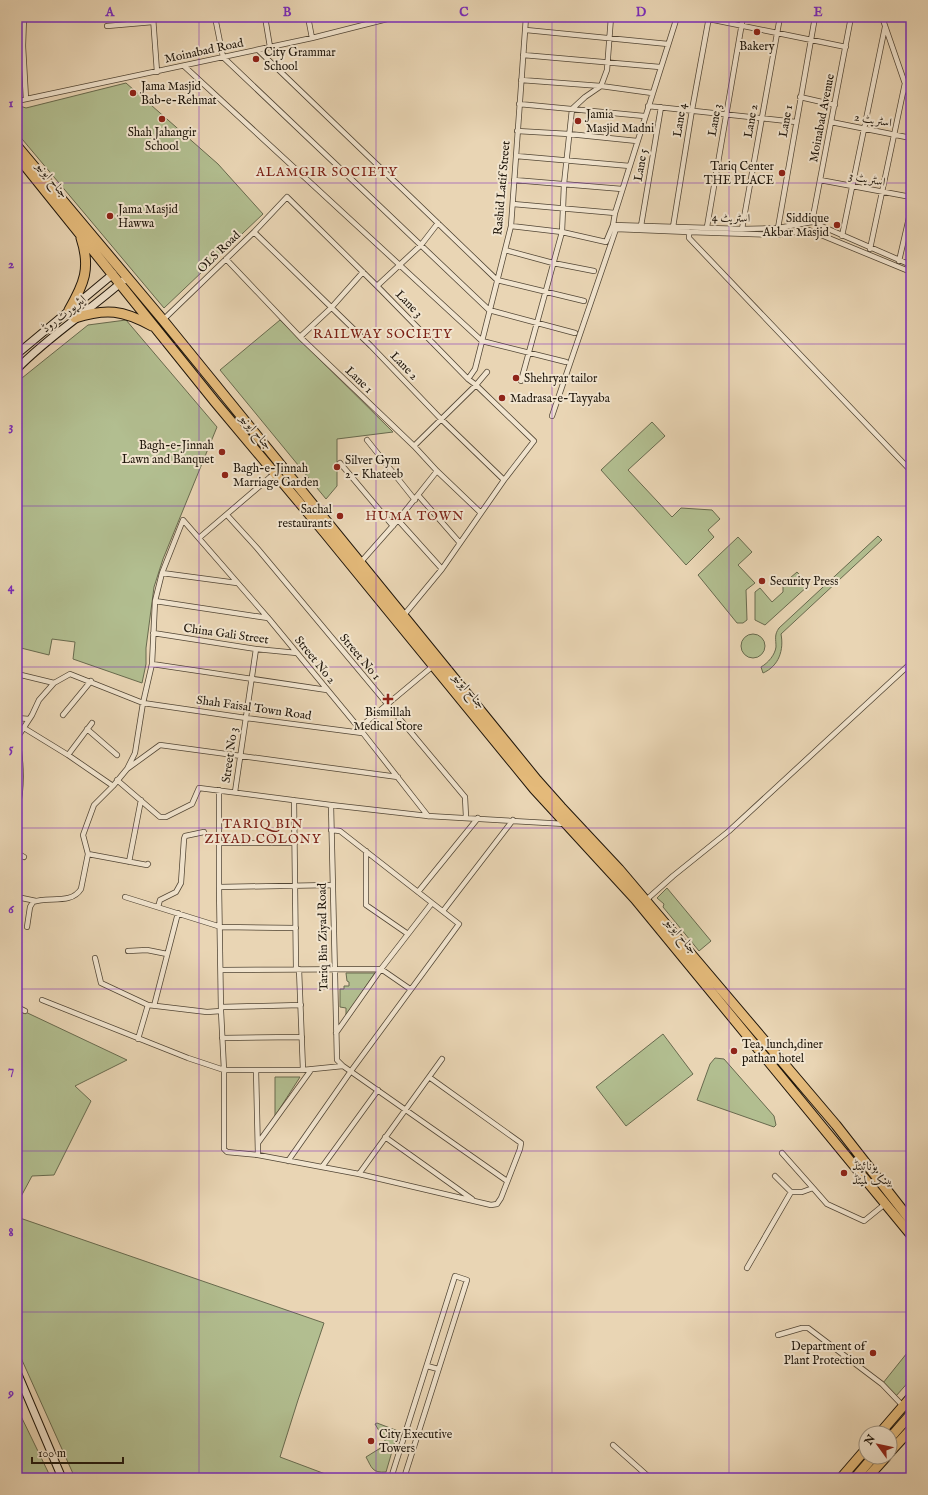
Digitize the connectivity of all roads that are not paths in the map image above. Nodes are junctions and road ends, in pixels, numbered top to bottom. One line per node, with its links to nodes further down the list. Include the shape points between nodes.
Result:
1 (24, 17): 28 (street)
2 (214, 17): 33 (street)
3 (265, 17): 29 (street)
4 (308, 17): 24 (street)
5 (395, 17): 24 (street, Moinabad Road)
6 (526, 17): 21 (street, Rashid Latif Street)
7 (611, 17): 23 (street)
8 (657, 17): 15 (street)
9 (699, 17): 16 (street)
10 (743, 17): 19 (street, Lane 3)
11 (780, 17): 22 (street, Lane 2)
12 (815, 17): 26 (street, Lane 1)
13 (851, 17): 30 (street, Moinabad Avenue)
14 (882, 17): 20 (street)
15 (676, 18): 27 (street)
16 (709, 18): 19 (street); 51 (street, Lane 4)
17 (153, 19): 18 (street); 37 (street)
18 (107, 26)
19 (742, 26): 22 (street); 52 (street, Lane 3)
20 (885, 27): 39 (street); 57 (street)
21 (526, 30): 23 (street); 32 (street, Rashid Latif Street)
22 (777, 33): 26 (street); 54 (street, Lane 2)
23 (610, 37): 27 (street); 34 (street)
24 (312, 38): 29 (street, Moinabad Road)
25 (17, 39): 28 (street)
26 (810, 40): 30 (street); 42 (street, Lane 1)
27 (668, 44): 36 (street)
28 (23, 46): 43 (street)
29 (270, 47): 31 (street, Moinabad Road)
30 (846, 47): 47 (street, Moinabad Avenue)
31 (258, 50): 33 (street, Moinabad Road); 81 (street)
32 (523, 55): 34 (street); 38 (street, Rashid Latif Street)
33 (223, 57): 35 (street, Moinabad Road); 94 (street)
34 (608, 62): 36 (street); 40 (street)
35 (184, 66): 37 (street, Moinabad Road); 101 (street)
36 (660, 67): 41 (street)
37 (157, 72): 43 (street, Moinabad Road)
38 (521, 80): 40 (street); 46 (street, Rashid Latif Street)
39 (905, 83): 45 (street); 60 (street)
40 (601, 86): 41 (street); 50 (street)
41 (652, 93): 48 (street)
42 (800, 97): 47 (street); 55 (street, Lane 1)
43 (26, 99): 44 (street, Moinabad Road)
44 (17, 101)
45 (911, 101)
46 (519, 104): 50 (street); 58 (street, Rashid Latif Street)
47 (835, 105): 56 (street, Moinabad Avenue)
48 (648, 106): 49 (street); 53 (street)
49 (661, 107): 51 (street); 84 (street, Lane 5)
50 (572, 109): 53 (street); 59 (street)
51 (692, 110): 52 (street); 85 (street, Lane 4)
52 (726, 113): 54 (street); 86 (street, Lane 3)
53 (644, 116): 62 (street)
54 (762, 117): 55 (street); 88 (street, Lane 2)
55 (796, 122): 87 (street, Lane 1)
56 (831, 122): 57 (street, اسٹریٹ 2); 69 (street, Moinabad Avenue)
57 (864, 129): 60 (street, اسٹریٹ 2); 71 (street)
58 (517, 130): 59 (street); 65 (street, Rashid Latif Street)
59 (570, 134): 62 (street); 66 (street)
60 (894, 134): 61 (street, اسٹریٹ 2); 73 (street)
61 (911, 138)
62 (637, 141): 67 (street)
63 (17, 146): 106 (highway, جناح ایونیو)
64 (17, 156): 92 (highway, جناح ایونیو)
65 (516, 156): 66 (street); 68 (street, Rashid Latif Street)
66 (567, 160): 67 (street); 70 (street)
67 (630, 166): 72 (street)
68 (514, 180): 70 (street); 76 (street, Rashid Latif Street)
69 (820, 180): 71 (street, اسٹریٹ 3); 80 (street, Moinabad Avenue)
70 (564, 184): 72 (street); 77 (street)
71 (851, 186): 73 (street, اسٹریٹ 3); 93 (street)
72 (622, 189): 79 (street)
73 (882, 192): 75 (street, اسٹریٹ 3); 95 (street)
74 (287, 197): 89 (street, OLS Road); 103 (street, Lane 3)
75 (911, 197)
76 (512, 204): 77 (street); 83 (street, Rashid Latif Street)
77 (563, 209): 79 (street); 90 (street)
78 (911, 209): 98 (street)
79 (614, 213): 82 (street)
80 (812, 222): 87 (street, اسٹریٹ 4); 93 (street)
81 (438, 223): 94 (street); 107 (street)
82 (613, 225): 84 (street, اسٹریٹ 4); 90 (street, via 606,242)
83 (511, 226): 90 (street); 96 (street, Rashid Latif Street)
84 (640, 226): 85 (street, اسٹریٹ 4)
85 (673, 227): 86 (street, اسٹریٹ 4)
86 (707, 227): 88 (street, اسٹریٹ 4)
87 (778, 228): 88 (street, اسٹریٹ 4)
88 (742, 229)
89 (254, 232): 97 (street, OLS Road); 111 (street, Lane 2)
90 (562, 232): 99 (street)
91 (689, 232): 104 (street, via 776,234 809,230); 129 (street, via 616,229); 135 (street, via 689,238)
92 (79, 233): 105 (highway, جناح ایونیو); 112 (highway, via 86,256 86,273 80,291)
93 (842, 236): 95 (street)
94 (421, 245): 101 (street); 113 (street)
95 (870, 249): 98 (street)
96 (505, 250): 99 (street); 107 (street, Rashid Latif Street)
97 (226, 259): 115 (street, OLS Road); 119 (street, Lane 1)
98 (899, 260): 100 (street)
99 (553, 263): 102 (street); 109 (street)
100 (911, 265)
101 (399, 266): 108 (street); 120 (street)
102 (594, 271)
103 (363, 272): 108 (street, Lane 3); 111 (street)
104 (911, 272)
105 (113, 274): 106 (highway, جناح ایونیو); 112 (main road, ایئرپورٹ روڈ)
106 (124, 280): 114 (main road, ایئرپورٹ روڈ); 115 (highway, جناح ایونیو); 117 (highway, جناح ایونیو)
107 (497, 280): 109 (street); 113 (street, Rashid Latif Street)
108 (377, 286): 126 (street, Lane 3)
109 (545, 292): 110 (street); 116 (street)
110 (584, 301)
111 (331, 308): 119 (street); 130 (street, Lane 2, via 372,346)
112 (69, 310): 122 (main road, ایئرپورٹ روڈ)
113 (489, 310): 116 (street); 120 (street, Rashid Latif Street)
114 (75, 318): 117 (highway, via 99,312 119,312 132,315); 124 (main road, ایئرپورٹ روڈ)
115 (163, 320): 146 (highway, جناح ایونیو)
116 (536, 322): 118 (street); 121 (street)
117 (157, 328): 136 (highway, جناح ایونیو, via 215,402)
118 (575, 333)
119 (300, 337): 132 (street, Lane 1)
120 (482, 341): 121 (street); 126 (street, Rashid Latif Street, via 475,369)
121 (528, 352): 123 (street); 127 (street)
122 (17, 354)
123 (566, 362)
124 (17, 369)
125 (487, 372): 128 (street)
126 (468, 379): 128 (street, Lane 3)
127 (521, 381)
128 (476, 385): 130 (street); 137 (street, Lane 3, via 534,442)
129 (552, 416)
130 (441, 419): 132 (street); 137 (street, Lane 2)
131 (367, 440): 139 (street)
132 (414, 446): 134 (street, Lane 1)
133 (340, 463): 143 (street)
134 (437, 471): 138 (street); 140 (street, Lane 1)
135 (911, 471)
136 (275, 472): 141 (street); 158 (highway, جناح ایونیو)
137 (504, 480): 140 (street)
138 (418, 495): 139 (street); 145 (street)
139 (415, 500): 142 (street)
140 (481, 513): 145 (street)
141 (227, 514): 144 (street); 165 (street, Street No 1)
142 (398, 520): 143 (street); 147 (street)
143 (393, 526): 146 (street)
144 (199, 538): 148 (street, Street No 2, via 183,520); 149 (street, Street No 2)
145 (460, 542): 147 (street)
146 (360, 563): 151 (highway, جناح ایونیو)
147 (442, 569): 151 (street)
148 (162, 573): 149 (street); 150 (street)
149 (238, 583): 152 (street, Street No 2)
150 (155, 602): 152 (street); 153 (street)
151 (404, 615): 211 (highway, جناح ایونیو, via 537,780)
152 (268, 618): 155 (street, Street No 2)
153 (153, 633): 154 (street, China Gali Street); 157 (street)
154 (256, 649): 155 (street, China Gali Street); 160 (street, Street No 3)
155 (297, 653): 163 (street, Street No 2)
156 (911, 663): 211 (street, via 729,831)
157 (152, 664): 160 (street); 164 (street)
158 (433, 666): 165 (street); 193 (highway, جناح ایونیو)
159 (17, 674): 162 (street)
160 (251, 680): 163 (street); 168 (street, Street No 3)
161 (91, 681): 162 (street, Shah Faisal Town Road, via 70,674); 164 (street, Shah Faisal Town Road); 166 (street)
162 (54, 683): 169 (street, via 39,700)
163 (327, 690): 172 (street, Street No 2)
164 (143, 703): 168 (street, Shah Faisal Town Road); 179 (street, via 134,754)
165 (387, 705): 172 (street); 190 (street, Street No 1, via 465,797)
166 (63, 715)
167 (17, 718): 169 (street)
168 (246, 718): 174 (street, Shah Faisal Town Road); 178 (street, Street No 3)
169 (30, 719): 171 (street)
170 (92, 723): 173 (street)
171 (24, 728): 175 (street); 176 (street)
172 (358, 728): 174 (street, Street No 2)
173 (87, 729): 176 (street); 177 (street)
174 (362, 733): 180 (street, Street No 2)
175 (17, 737): 188 (street, via 20,785)
176 (68, 755): 182 (street)
177 (117, 755)
178 (240, 755): 179 (street, via 160,745); 180 (street); 184 (street, Street No 3)
179 (127, 769): 181 (street)
180 (398, 777): 189 (street, Street No 2)
181 (118, 780): 182 (street); 185 (street)
182 (113, 786): 200 (street, via 94,805 83,835)
183 (220, 790): 184 (street); 185 (street, via 199,788 192,804 166,817 160,817); 196 (street)
184 (235, 792): 186 (street)
185 (141, 800): 202 (street)
186 (294, 800): 187 (street); 197 (street)
187 (331, 805): 189 (street); 194 (street, Tariq Bin Ziyad Road)
188 (17, 809)
189 (428, 816): 190 (street)
190 (466, 817): 191 (street)
191 (478, 818): 192 (street); 207 (street)
192 (513, 820): 193 (street); 214 (street)
193 (565, 824): 260 (highway, جناح ایونیو, via 635,900)
194 (332, 830): 198 (street, via 340,830); 204 (street, Tariq Bin Ziyad Road)
195 (204, 832): 213 (street, via 185,836 181,883 176,892 160,900)
196 (219, 843): 197 (street); 206 (street)
197 (295, 843): 205 (street)
198 (366, 851): 207 (street); 219 (street, via 366,905)
199 (17, 853): 201 (street)
200 (88, 854): 202 (street); 210 (street, via 79,893 71,898)
201 (24, 857)
202 (129, 862): 203 (street)
203 (148, 864)
204 (332, 885): 205 (street); 224 (street, Tariq Bin Ziyad Road)
205 (295, 886): 206 (street); 218 (street)
206 (219, 887): 217 (street)
207 (418, 892): 212 (street)
208 (17, 897): 210 (street)
209 (125, 897): 213 (street)
210 (36, 901): 216 (street, via 30,907)
211 (645, 901): 260 (highway, جناح ایونیو, via 836,1125)
212 (432, 903): 214 (street); 219 (street)
213 (158, 907): 215 (street)
214 (443, 912): 227 (street, via 459,924)
215 (178, 913): 217 (street); 221 (street)
216 (27, 927)
217 (220, 927): 218 (street); 226 (street)
218 (296, 928): 223 (street)
219 (408, 934): 225 (street)
220 (128, 952): 221 (street, via 147,950)
221 (167, 954): 231 (street)
222 (95, 958): 229 (street, via 101,983)
223 (298, 969): 224 (street); 226 (street); 230 (street)
224 (334, 969): 225 (street); 235 (street, Tariq Bin Ziyad Road)
225 (381, 969): 227 (street); 235 (street)
226 (221, 970): 233 (street)
227 (410, 988): 245 (street)
228 (42, 1000): 238 (street)
229 (148, 1005): 231 (street); 238 (street)
230 (301, 1005): 233 (street); 236 (street)
231 (154, 1006): 233 (street, via 207,1012)
232 (17, 1007): 234 (street)
233 (221, 1009): 237 (street)
234 (26, 1011)
235 (336, 1033): 240 (street, Tariq Bin Ziyad Road, via 337,1060)
236 (302, 1037): 237 (street); 243 (street)
237 (222, 1038): 241 (street)
238 (138, 1039): 241 (street)
239 (442, 1059): 246 (street)
240 (343, 1066): 244 (street); 245 (street)
241 (224, 1070): 242 (street); 252 (street, via 224,1149 228,1152)
242 (256, 1070): 243 (street); 250 (street)
243 (303, 1070): 244 (street)
244 (311, 1070): 250 (street)
245 (351, 1071): 247 (street); 253 (street)
246 (428, 1077): 248 (street); 257 (street, via 521,1143)
247 (378, 1090): 248 (street); 254 (street)
248 (406, 1109): 249 (street); 257 (street)
249 (385, 1136): 255 (street); 261 (street)
250 (258, 1143): 252 (street)
251 (782, 1153): 258 (street)
252 (258, 1155): 253 (street)
253 (288, 1161): 254 (street)
254 (322, 1167): 255 (street)
255 (359, 1174): 261 (street)
256 (775, 1176): 259 (street)
257 (507, 1181): 261 (street, via 497,1204)
258 (813, 1188): 259 (street); 260 (street, via 827,1204 864,1221)
259 (791, 1192): 264 (street)
260 (885, 1199): 262 (highway, جناح ایونیو); 263 (highway, جناح ایونیو)
261 (474, 1200)
262 (911, 1221)
263 (911, 1235)
264 (747, 1268)
265 (778, 1335): 270 (street, via 808,1328 882,1384)
266 (427, 1366): 267 (street); 267 (street, via 455,1276 467,1280); 281 (street)
267 (438, 1369): 282 (street)
268 (17, 1372): 280 (main road)
269 (911, 1397): 270 (highway)
270 (903, 1406): 272 (highway)
271 (911, 1414): 273 (highway)
272 (887, 1425)
273 (898, 1429)
274 (911, 1429): 275 (highway)
275 (898, 1443)
276 (614, 1446): 283 (street)
277 (858, 1458): 284 (highway)
278 (866, 1465): 285 (highway)
279 (879, 1465): 286 (highway)
280 (62, 1478)
281 (391, 1478)
282 (404, 1478)
283 (650, 1478)
284 (841, 1478)
285 (855, 1478)
286 (867, 1478)

